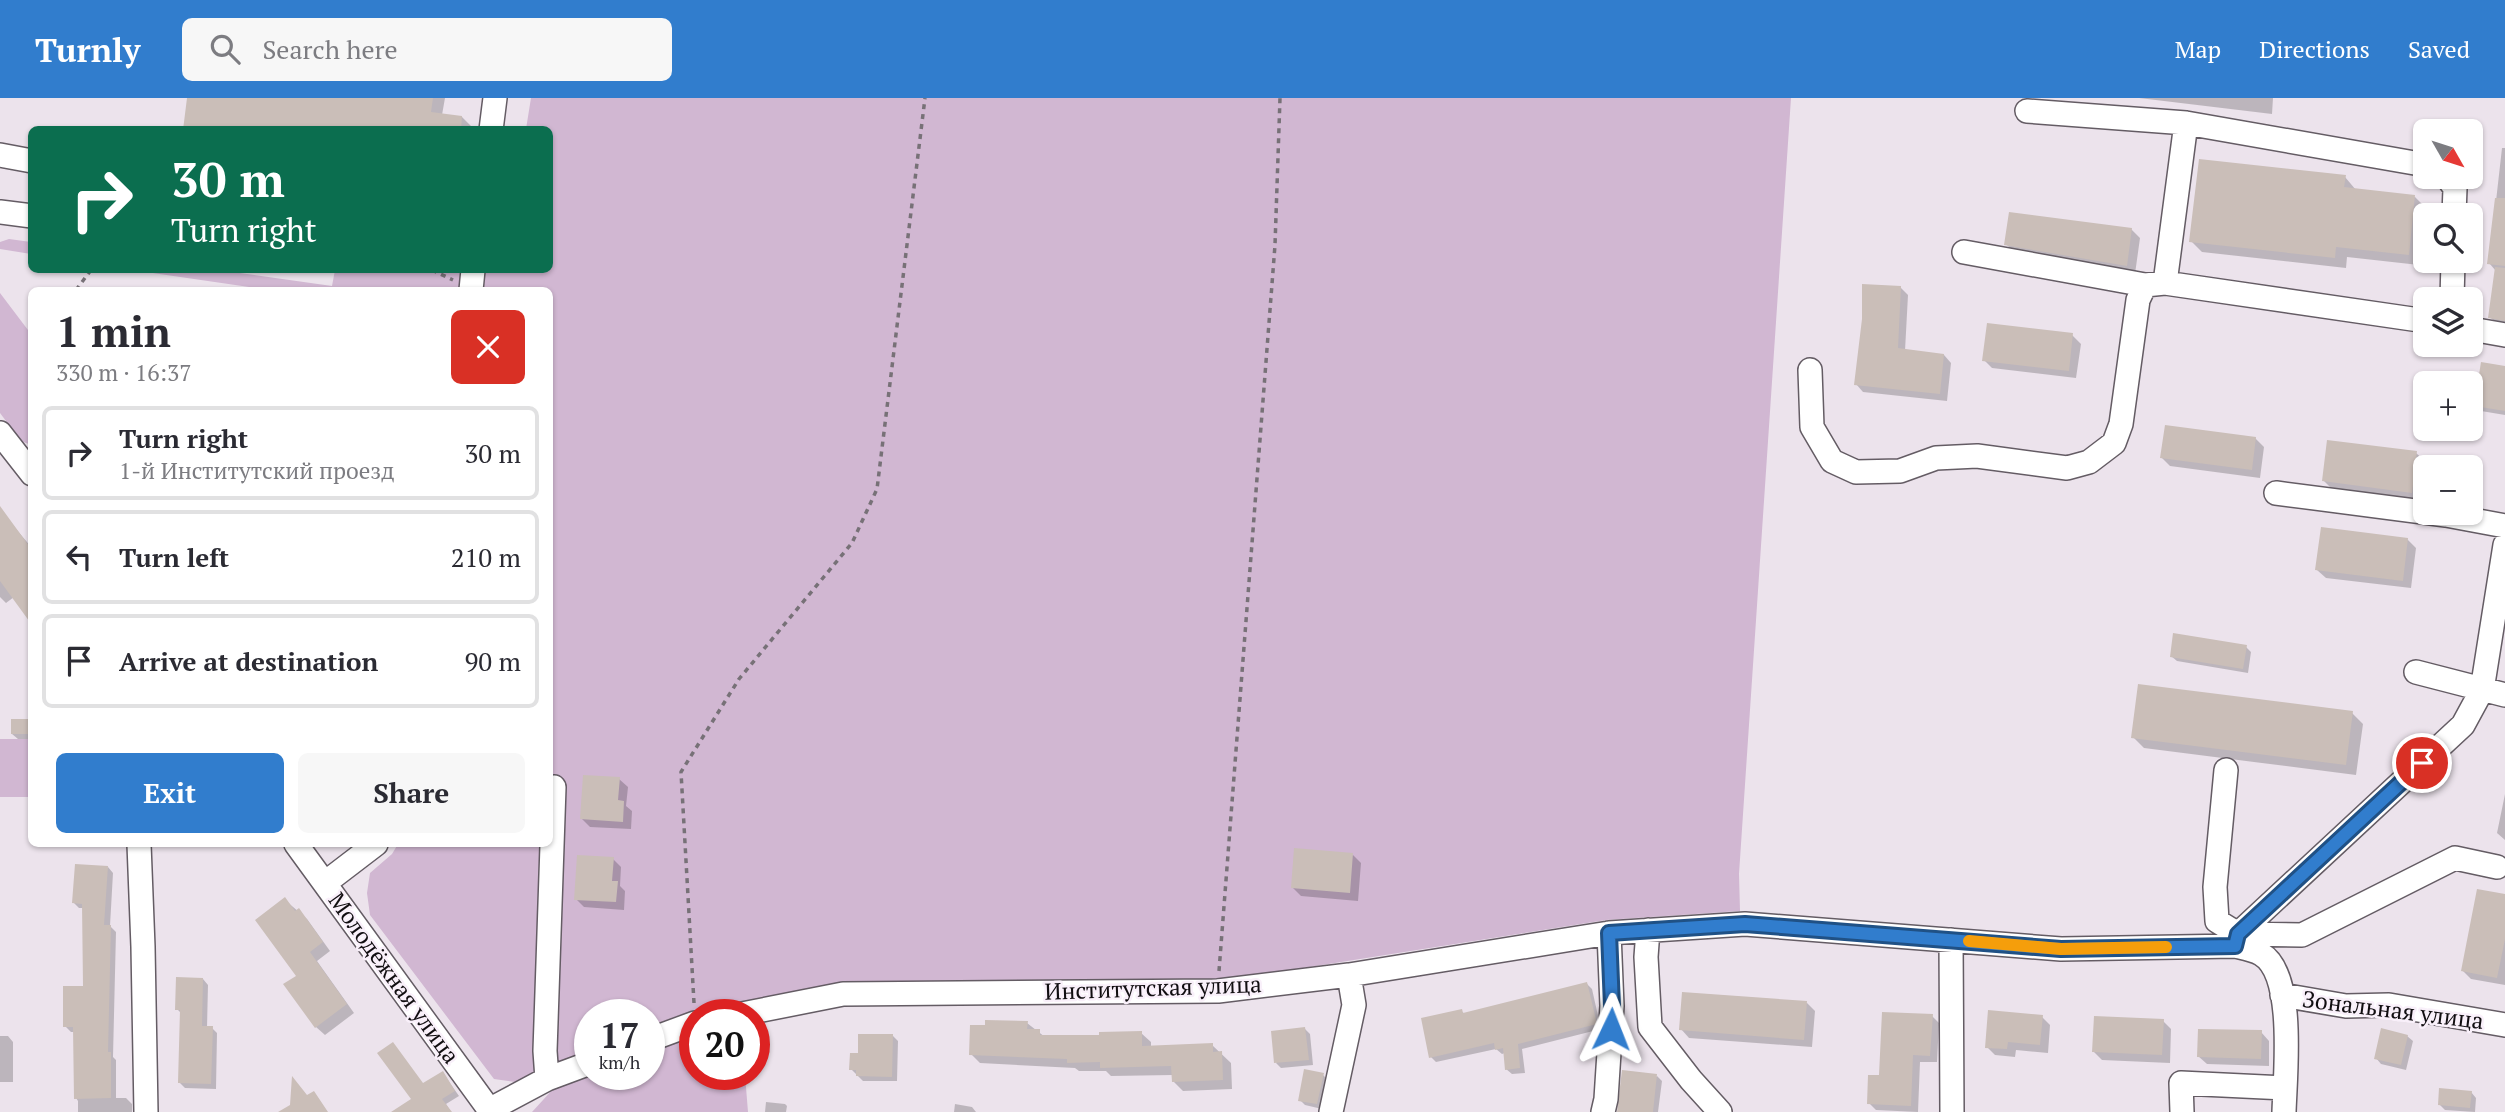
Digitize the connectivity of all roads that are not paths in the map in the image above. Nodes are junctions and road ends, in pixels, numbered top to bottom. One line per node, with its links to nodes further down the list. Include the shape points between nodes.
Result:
1 (495, 98): 4 (street)
2 (2027, 111): 3 (street)
3 (2186, 123): 7 (street); 11 (street)
4 (492, 126)
5 (0, 155): 6 (street)
6 (28, 160)
7 (2413, 163)
8 (0, 212): 9 (street)
9 (28, 216)
10 (1964, 253): 11 (street)
11 (2155, 284): 12 (street); 15 (street, via 2138,300 2121,424 2114,443 2089,462 2067,468 1977,456 1936,458 1900,471 1856,472 1832,461 1812,427)
12 (2413, 319)
13 (2483, 331): 14 (street)
14 (2505, 335)
15 (1810, 370)
16 (0, 433): 17 (street)
17 (28, 469)
18 (2276, 493): 19 (street)
19 (2505, 526)
20 (2505, 545): 22 (street)
21 (2416, 673): 22 (street)
22 (2482, 690): 23 (street); 36 (street, via 2463,725)
23 (2505, 695)
24 (2227, 770): 36 (street, via 2217,921)
25 (554, 787): 26 (street)
26 (553, 816)
27 (139, 847): 45 (street)
28 (298, 847): 32 (street, Молодёжная улица)
29 (372, 847): 32 (street)
30 (552, 847): 42 (street)
31 (2497, 867): 36 (street, Институтская улица, via 2455,858 2302,935)
32 (325, 883): 44 (street, Молодёжная улица)
33 (1648, 930): 34 (street, Институтская улица); 35 (street, Институтская улица, via 1745,924); 48 (street, via 1650,1027)
34 (1609, 933): 37 (street, Институтская улица); 47 (street, via 1612,1006)
35 (1951, 940): 36 (street, Институтская улица, via 2061,949); 49 (street)
36 (2236, 940): 38 (street, Зональная улица, via 2262,954 2276,971)
37 (1349, 975): 39 (street, Институтская улица, via 1218,991 843,993); 46 (street, via 1354,1005)
38 (2282, 995): 40 (street, Зональная улица, via 2346,1006 2389,1005); 43 (street, Зональная улица, via 2287,1022)
39 (770, 1008)
40 (2505, 1026)
41 (574, 1069): 42 (street)
42 (547, 1079): 44 (street)
43 (2285, 1088): 50 (street, via 2181,1083); 51 (street, Зональная улица)
44 (490, 1111)
45 (146, 1112)
46 (1331, 1112)
47 (1603, 1112)
48 (1720, 1112)
49 (1952, 1112)
50 (2182, 1112)
51 (2284, 1112)

